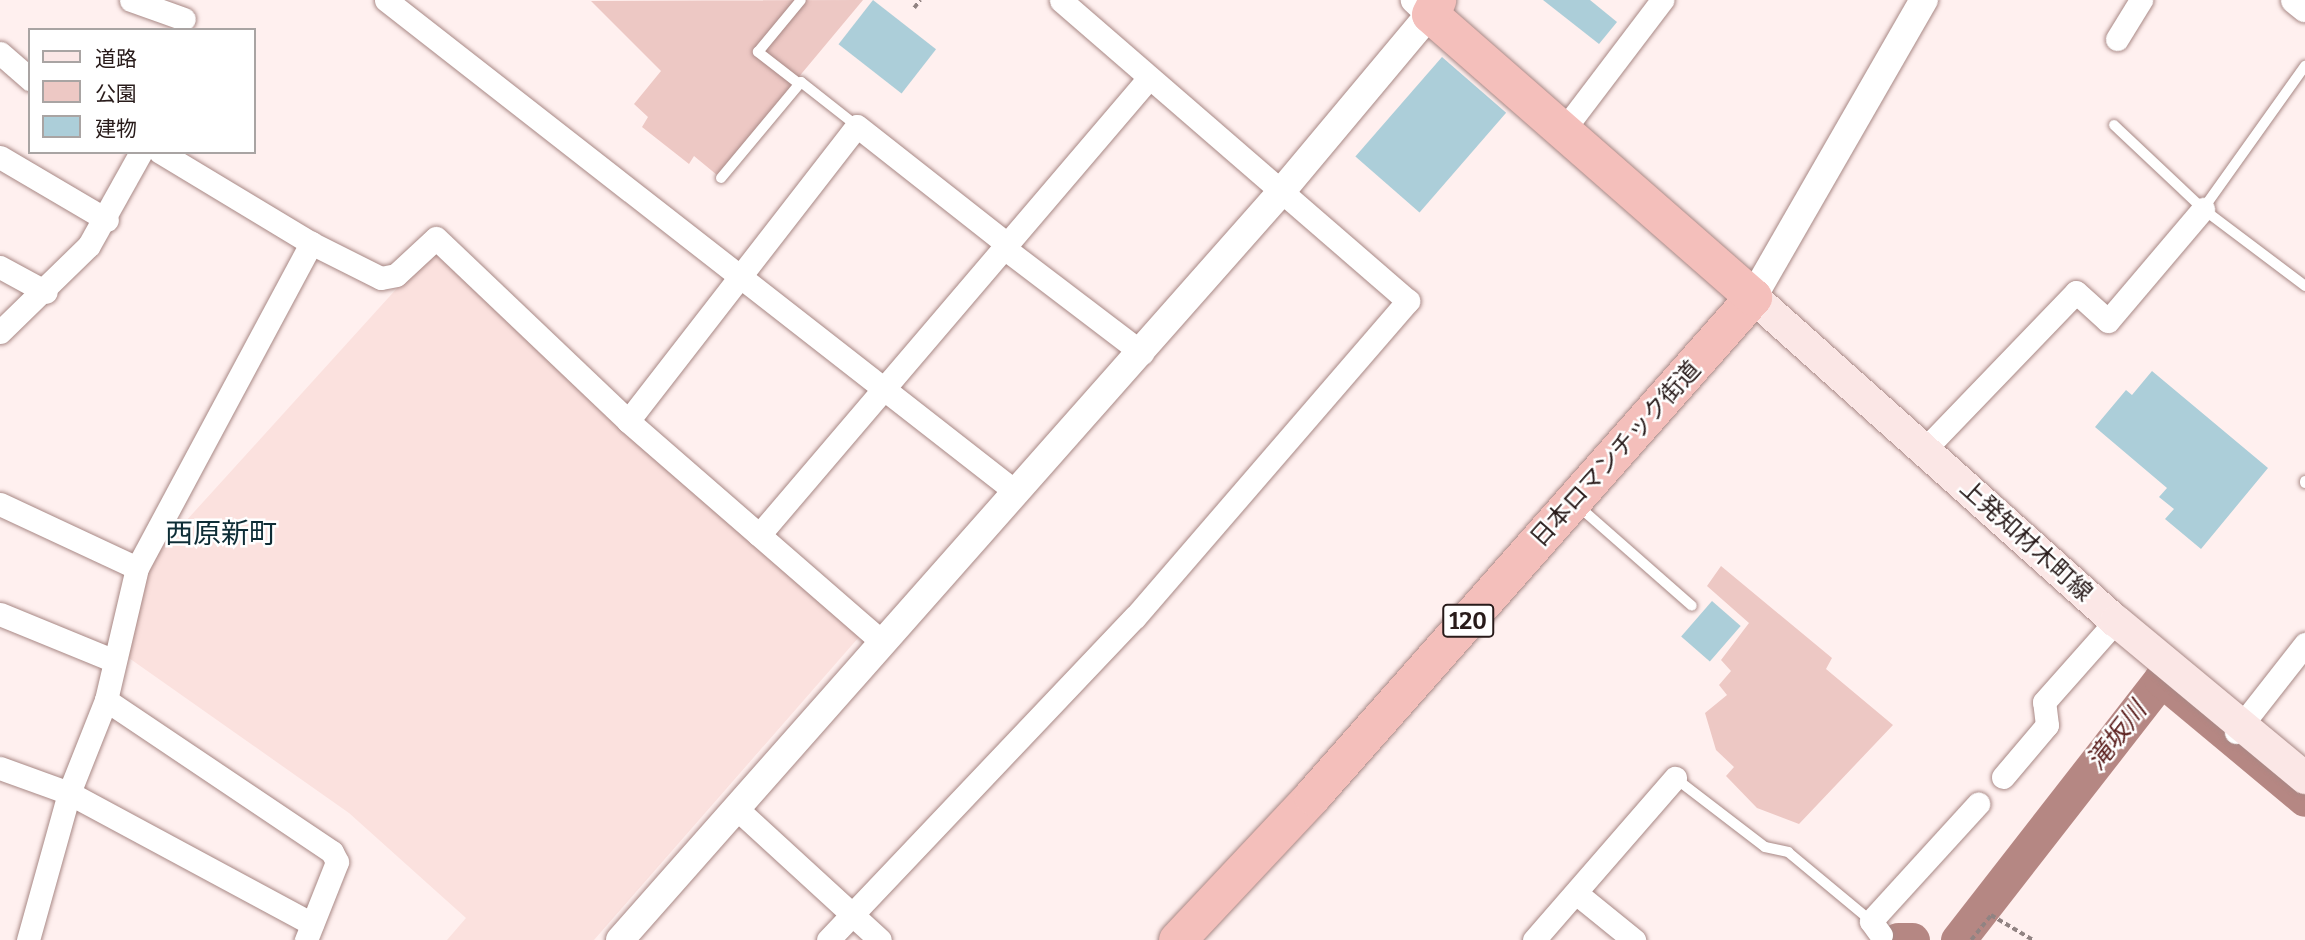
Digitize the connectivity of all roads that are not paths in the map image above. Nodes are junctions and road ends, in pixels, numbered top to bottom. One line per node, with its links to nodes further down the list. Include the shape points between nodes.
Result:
1 (131, 0): 11 (street)
2 (386, 0): 31 (street)
3 (801, 0): 17 (lane, via 758,52)
4 (1061, 0): 16 (street)
5 (1662, 0): 20 (street)
6 (1924, 0): 34 (street)
7 (2141, 0): 12 (street)
8 (2295, 0): 10 (street)
9 (1427, 5): 20 (highway); 25 (street)
10 (2305, 8)
11 (185, 16)
12 (2117, 39)
13 (0, 53): 15 (street)
14 (2305, 66): 26 (lane)
15 (28, 77)
16 (1148, 79): 25 (street, via 1156,79); 29 (street)
17 (798, 83): 19 (lane); 24 (lane)
18 (2114, 125): 26 (lane)
19 (857, 126): 29 (street); 31 (street)
20 (1565, 128): 34 (highway)
21 (140, 154): 27 (street)
22 (163, 154): 28 (street)
23 (0, 158): 27 (street)
24 (721, 178)
25 (1281, 192): 36 (street); 61 (street, via 1408,301 1135,617)
26 (2203, 209): 32 (lane); 39 (street, via 2108,321 2076,292)
27 (107, 220): 33 (street)
28 (311, 243): 38 (street, via 381,278 396,275 436,237); 44 (street)
29 (1005, 245): 36 (street); 37 (street)
30 (0, 267): 33 (street)
31 (741, 274): 37 (street); 38 (street)
32 (2305, 286)
33 (46, 292): 35 (street)
34 (1754, 297): 39 (main road, 上発知材木町線); 41 (highway, 日本ロマンチック街道 / 120)
35 (0, 332)
36 (1142, 353): 40 (street)
37 (884, 388): 40 (street); 43 (street)
38 (628, 421): 43 (street)
39 (1924, 450): 47 (main road, 上発知材木町線)
40 (1016, 492): 48 (street)
41 (1574, 501): 45 (lane); 68 (highway, 日本ロマンチック街道 / 120)
42 (0, 504): 44 (street)
43 (758, 535): 48 (street)
44 (137, 568): 50 (street)
45 (1692, 606)
46 (0, 614): 50 (street)
47 (2116, 621): 52 (main road, 上発知材木町線); 54 (street, via 2044,702 2047,725)
48 (881, 641): 59 (street)
49 (2305, 644): 52 (street)
50 (112, 660): 51 (street)
51 (106, 700): 57 (street); 62 (street, via 332,852 337,862)
52 (2238, 728): 56 (main road, 上発知材木町線)
53 (0, 768): 57 (street)
54 (2003, 777)
55 (1675, 778): 60 (street); 63 (lane, via 1765,847 1788,852)
56 (2305, 778)
57 (69, 793): 62 (street); 64 (street)
58 (1978, 804): 63 (street)
59 (736, 808): 61 (street); 65 (street)
60 (1576, 893): 69 (street); 70 (street)
61 (852, 914): 66 (street); 67 (street)
62 (309, 932)
63 (1878, 934)
64 (28, 940)
65 (620, 940)
66 (828, 940)
67 (880, 940)
68 (1177, 940)
69 (1534, 940)
70 (1634, 940)

